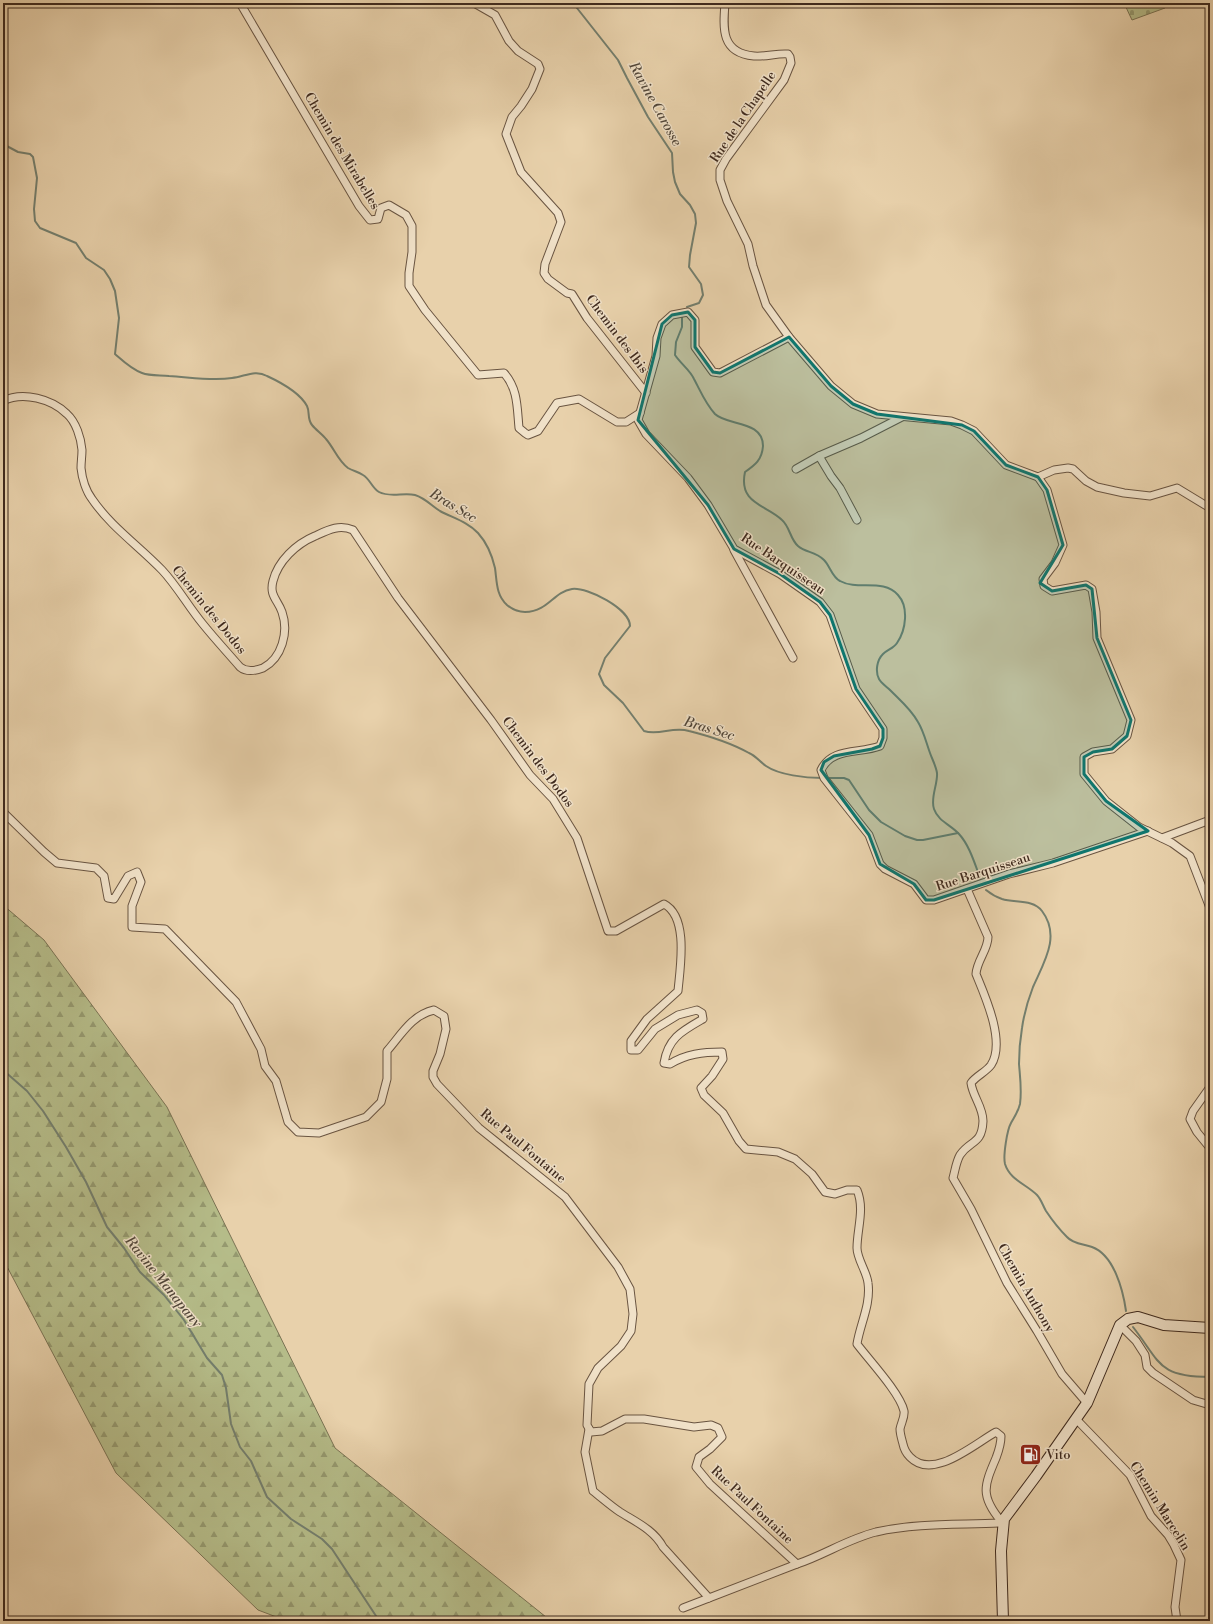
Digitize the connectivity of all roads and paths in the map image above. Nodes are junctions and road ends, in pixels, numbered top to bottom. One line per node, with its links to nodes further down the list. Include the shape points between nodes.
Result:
1 (240, 3): 7 (street, Chemin des Mirabelles, via 359,206 370,220 378,218 381,208 389,205 406,215 412,226 409,286 425,310 478,375 504,373 511,381 517,396 519,428 528,435 538,431 557,403 579,399 617,422 626,422)
2 (474, 3): 5 (street, Chemin des Ibis, via 495,15 509,41 540,68 532,89 512,117 506,134 521,172 552,205 561,222 544,273 548,279 572,294 587,318)
3 (725, 3): 4 (street, Rue de la Chapelle, via 725,37 731,46 754,56 788,54 790,57 791,63 784,80 720,170 720,180 748,244 766,304)
4 (789, 337): 5 (street, via 720,373 713,372 695,347 695,320 688,312 672,315 662,324); 8 (street, Rue de la Chapelle, via 830,386 853,404 877,414)
5 (646, 393): 7 (street)
6 (3, 401): 30 (street, Chemin des Dodos, via 24,397 39,398 54,403 68,415 78,431 82,448 81,468 91,498 101,512 162,571 203,624 244,670 257,670 270,664 280,651 286,625 282,611 271,593 278,566 288,554 308,539 333,528 346,527 353,530 398,598 530,775 553,799 576,838 608,931 616,931 664,904 671,908 680,929 681,961 678,991 647,1019 631,1041 631,1050 638,1050 655,1029 678,1015 697,1010 702,1013 703,1020 682,1031 671,1042 664,1063 670,1064 680,1058 702,1052 722,1052 723,1059 701,1088 704,1095 723,1113 746,1149 778,1152 795,1159 812,1174 825,1192 835,1194 857,1190 861,1200 857,1250 868,1284 866,1313 857,1344 897,1396 904,1412 900,1430 903,1446 916,1463 928,1466 941,1464 996,1432 1001,1436 1001,1444 987,1478 985,1494 994,1512)
7 (640, 413): 14 (street, Rue Barquisseau, via 638,420 646,434 688,478 708,505)
8 (906, 416): 9 (street); 11 (street, Rue de la Chapelle, via 962,425 974,431 1006,465)
9 (819, 456): 10 (street); 13 (street)
10 (796, 469)
11 (1038, 477): 12 (street, via 1054,470 1068,468 1098,487 1124,493 1150,496 1178,488); 18 (street, via 1047,490 1063,544 1055,563 1043,579 1044,586 1052,591 1086,585 1092,589 1097,638 1132,720 1127,736 1112,749 1093,752 1084,757 1084,774 1106,802)
12 (1210, 508)
13 (857, 520)
14 (734, 549): 15 (street); 20 (street, Rue Barquisseau, via 780,574 820,602 830,615 856,689 883,729 880,746 834,756 824,762 821,770 824,778 869,834 880,864 914,884 926,900 934,900)
15 (793, 658)
16 (3, 812): 29 (street, Rue Paul Fontaine, via 57,862 96,868 104,876 108,898 114,899 128,876 137,872 141,882 132,906 132,928 165,929 236,1002 261,1049 265,1066 276,1082 288,1122 298,1132 319,1133 366,1117 381,1102 387,1079 387,1051 413,1019 434,1010 444,1016 446,1029 433,1077 437,1084 479,1128 565,1197 618,1267 630,1289 633,1314 631,1331 621,1346 598,1368 589,1384)
17 (1210, 820): 19 (street)
18 (1148, 831): 19 (street); 20 (street, Rue Barquisseau)
19 (1162, 838): 21 (street, via 1190,856)
20 (967, 889): 26 (street, Chemin Anthony, via 988,937 988,944 976,967 976,974 993,1019 996,1054 990,1066 974,1078 971,1084 983,1121 980,1136 960,1154 953,1178 1007,1283 1062,1374)
21 (1210, 908)
22 (1210, 1087): 23 (street, via 1190,1119)
23 (1210, 1148)
24 (1120, 1325): 25 (main road, via 1128,1319 1138,1317 1164,1325); 26 (main road); 27 (street, via 1136,1341 1145,1355 1147,1367 1153,1373 1193,1400)
25 (1210, 1328)
26 (1087, 1403): 28 (main road)
27 (1210, 1405)
28 (1077, 1420): 30 (main road); 35 (street, Chemin Marcelin, via 1130,1475 1151,1516 1174,1545 1180,1560 1175,1607)
29 (589, 1429): 31 (street, Rue Paul Fontaine, via 591,1432 602,1431 625,1419 644,1419 694,1427 711,1425 718,1428 722,1437 699,1457 696,1467 698,1471); 32 (street, via 586,1452 593,1491 659,1539 663,1547)
30 (1002, 1520): 31 (street, via 877,1532 852,1539); 34 (main road)
31 (797, 1564): 32 (street)
32 (709, 1598): 33 (street)
33 (683, 1608)
34 (1003, 1621)
35 (1178, 1621)

